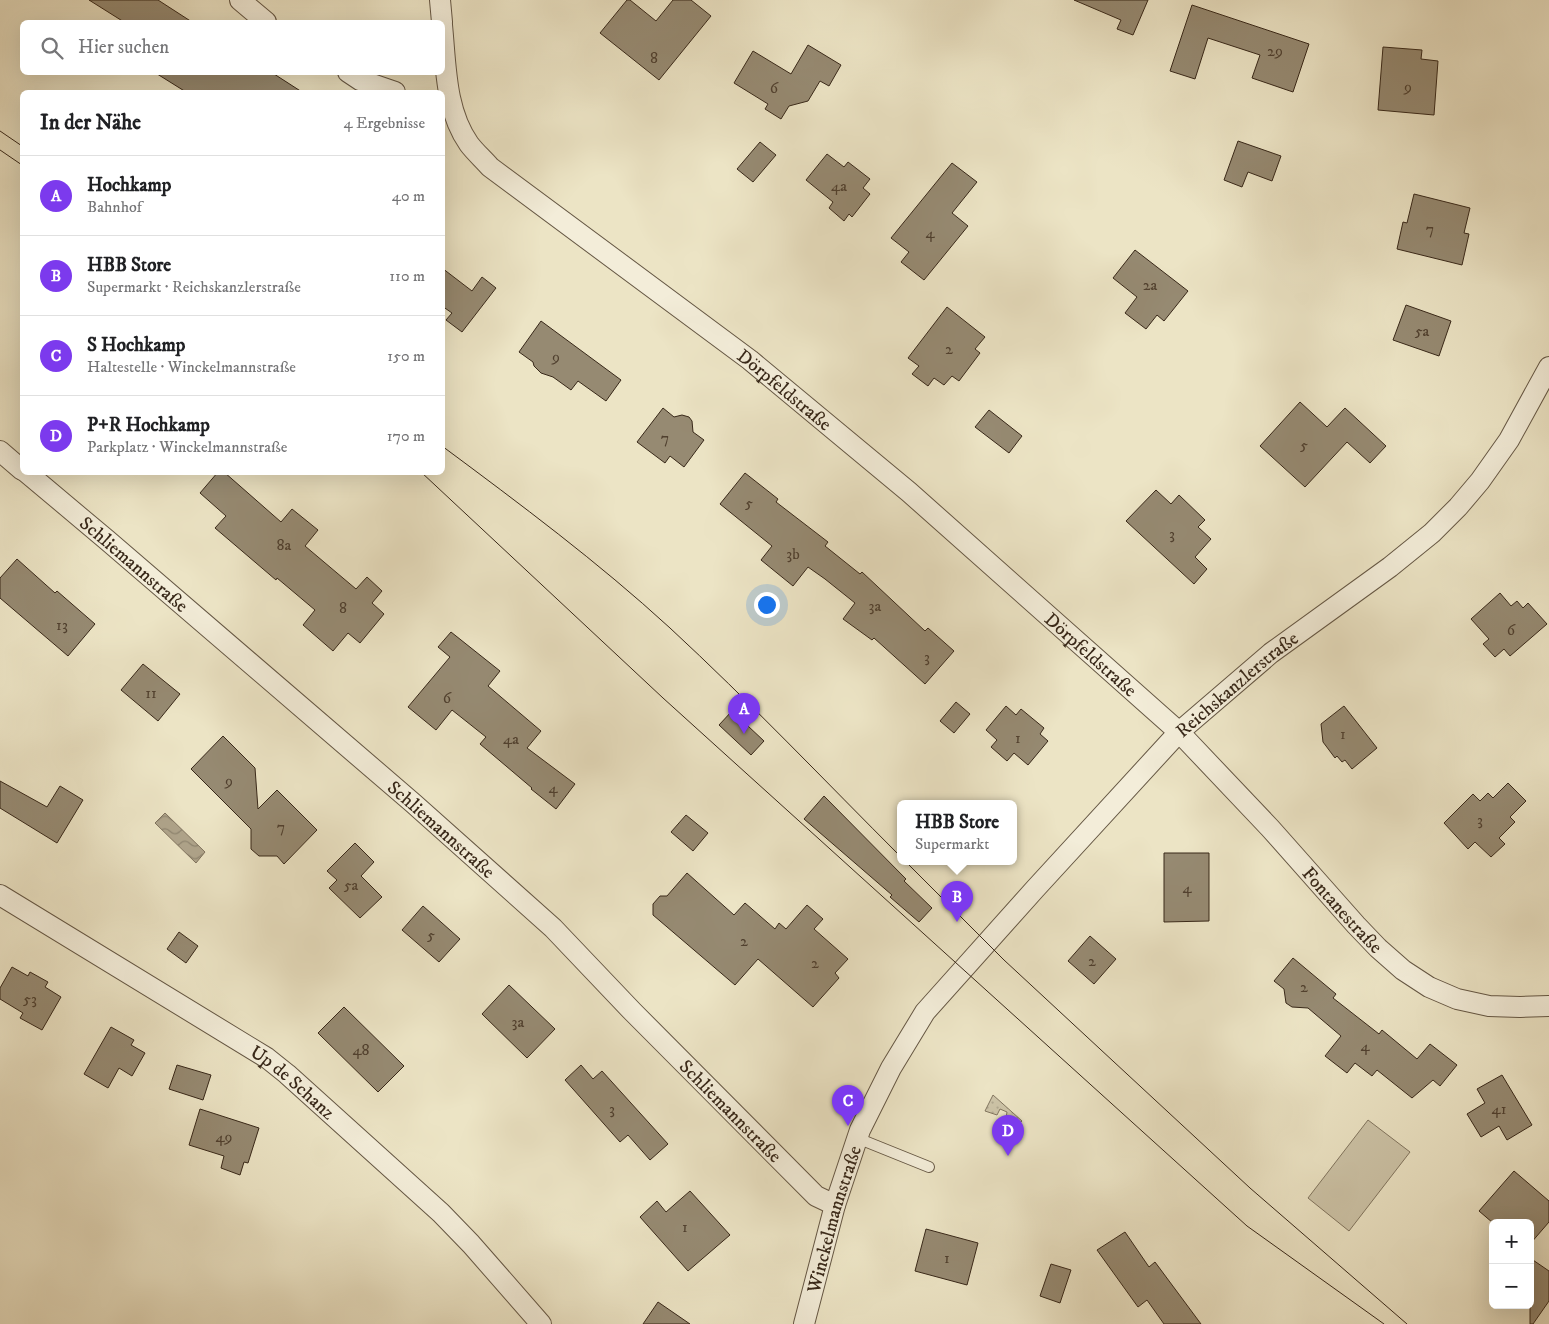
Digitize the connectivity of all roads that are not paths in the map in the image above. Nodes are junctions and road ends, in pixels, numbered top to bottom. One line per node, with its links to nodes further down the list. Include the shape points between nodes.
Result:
1 (240, 0): 3 (street)
2 (440, 0): 4 (street, Dörpfeldstraße)
3 (264, 20)
4 (442, 20)
5 (352, 75): 7 (street)
6 (445, 75): 8 (street, Dörpfeldstraße)
7 (389, 90)
8 (446, 94): 13 (street, Dörpfeldstraße, via 470,145 490,167 766,372 909,492)
9 (1549, 367): 13 (street, Reichskanzlerstraße, via 1509,440 1480,481 1432,533 1271,653)
10 (0, 451): 11 (street)
11 (20, 468)
12 (30, 475): 19 (street, Schliemannstraße, via 406,797 553,928 816,1196)
13 (1179, 732): 15 (street, Fontanestraße, via 1270,828 1356,926 1403,970 1429,987 1489,1006); 16 (street, Reichskanzlerstraße)
14 (0, 895): 20 (street, Up de Schanz, via 267,1058 441,1213)
15 (1549, 1006)
16 (925, 1012): 17 (street, Winckelmannstraße, via 890,1068)
17 (856, 1138): 18 (lane); 19 (street, Winckelmannstraße)
18 (929, 1167)
19 (835, 1205): 21 (street, Winckelmannstraße)
20 (541, 1324)
21 (804, 1324)

